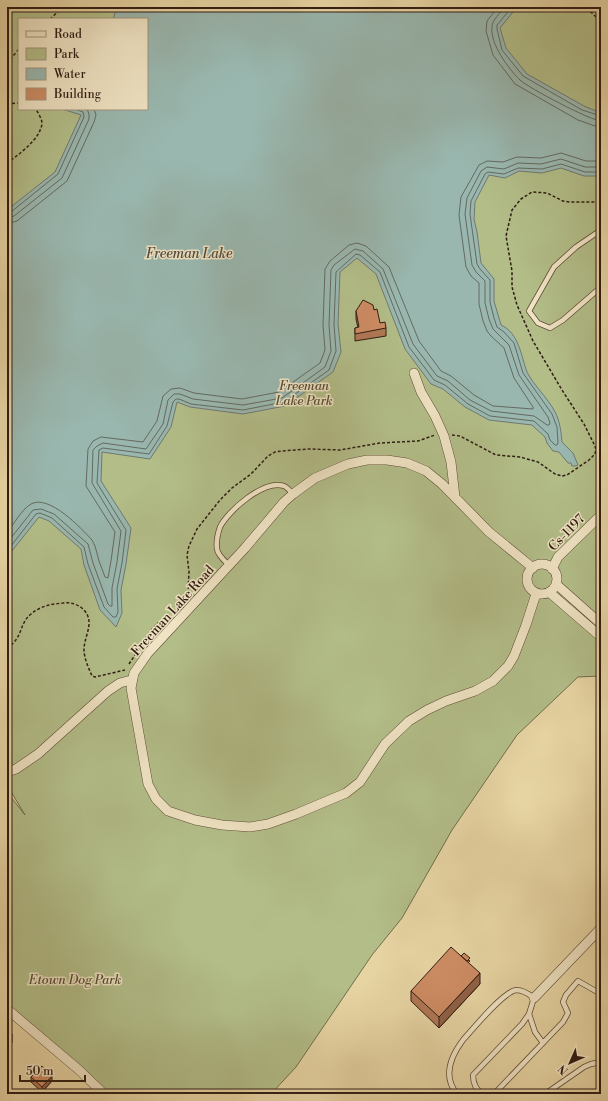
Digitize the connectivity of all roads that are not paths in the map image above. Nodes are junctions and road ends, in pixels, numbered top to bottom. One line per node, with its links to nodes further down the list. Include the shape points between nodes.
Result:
1 (601, 230): 2 (lane, via 576,247 554,267 529,311 538,323 550,328)
2 (601, 287)
3 (414, 373): 5 (street, via 443,434 451,462)
4 (293, 494): 5 (street, Freeman Lake Road, via 315,478 340,466 382,460 407,463 426,471); 7 (street, Freeman Lake Road); 7 (lane, via 284,486 271,485 256,491 239,504 220,527 217,538 217,549)
5 (455, 497): 8 (street, Freeman Lake Road, via 489,532)
6 (601, 515): 9 (street, Cs-1197, via 558,557)
7 (230, 566): 15 (street, Freeman Lake Road, via 148,653)
8 (532, 568): 9 (street, via 542,564); 12 (street, via 528,573 528,584 531,590)
9 (552, 569): 10 (street, via 556,574)
10 (556, 584): 11 (street, via 553,590); 13 (street)
11 (548, 592): 12 (street); 14 (street)
12 (538, 594): 15 (street, via 514,656 493,681 427,710 409,722 385,744 365,776 349,791 268,824 222,825 194,820 168,811 156,799 148,784 131,688)
13 (601, 624)
14 (601, 637)
15 (132, 680): 16 (street, via 120,683 108,691 38,754)
16 (7, 772)
17 (601, 928): 19 (street)
18 (601, 994): 22 (lane, via 578,981 563,1002 568,1013 563,1022)
19 (534, 998): 21 (lane); 25 (lane, via 516,990 506,995 463,1040 452,1057 448,1075)
20 (7, 1010): 24 (street)
21 (529, 1014): 22 (lane, via 535,1032); 26 (lane, via 473,1075 477,1091)
22 (543, 1043): 27 (lane, via 495,1093)
23 (601, 1062): 28 (lane, via 584,1067)
24 (104, 1094)
25 (457, 1094)
26 (483, 1094)
27 (491, 1094)
28 (545, 1094)

